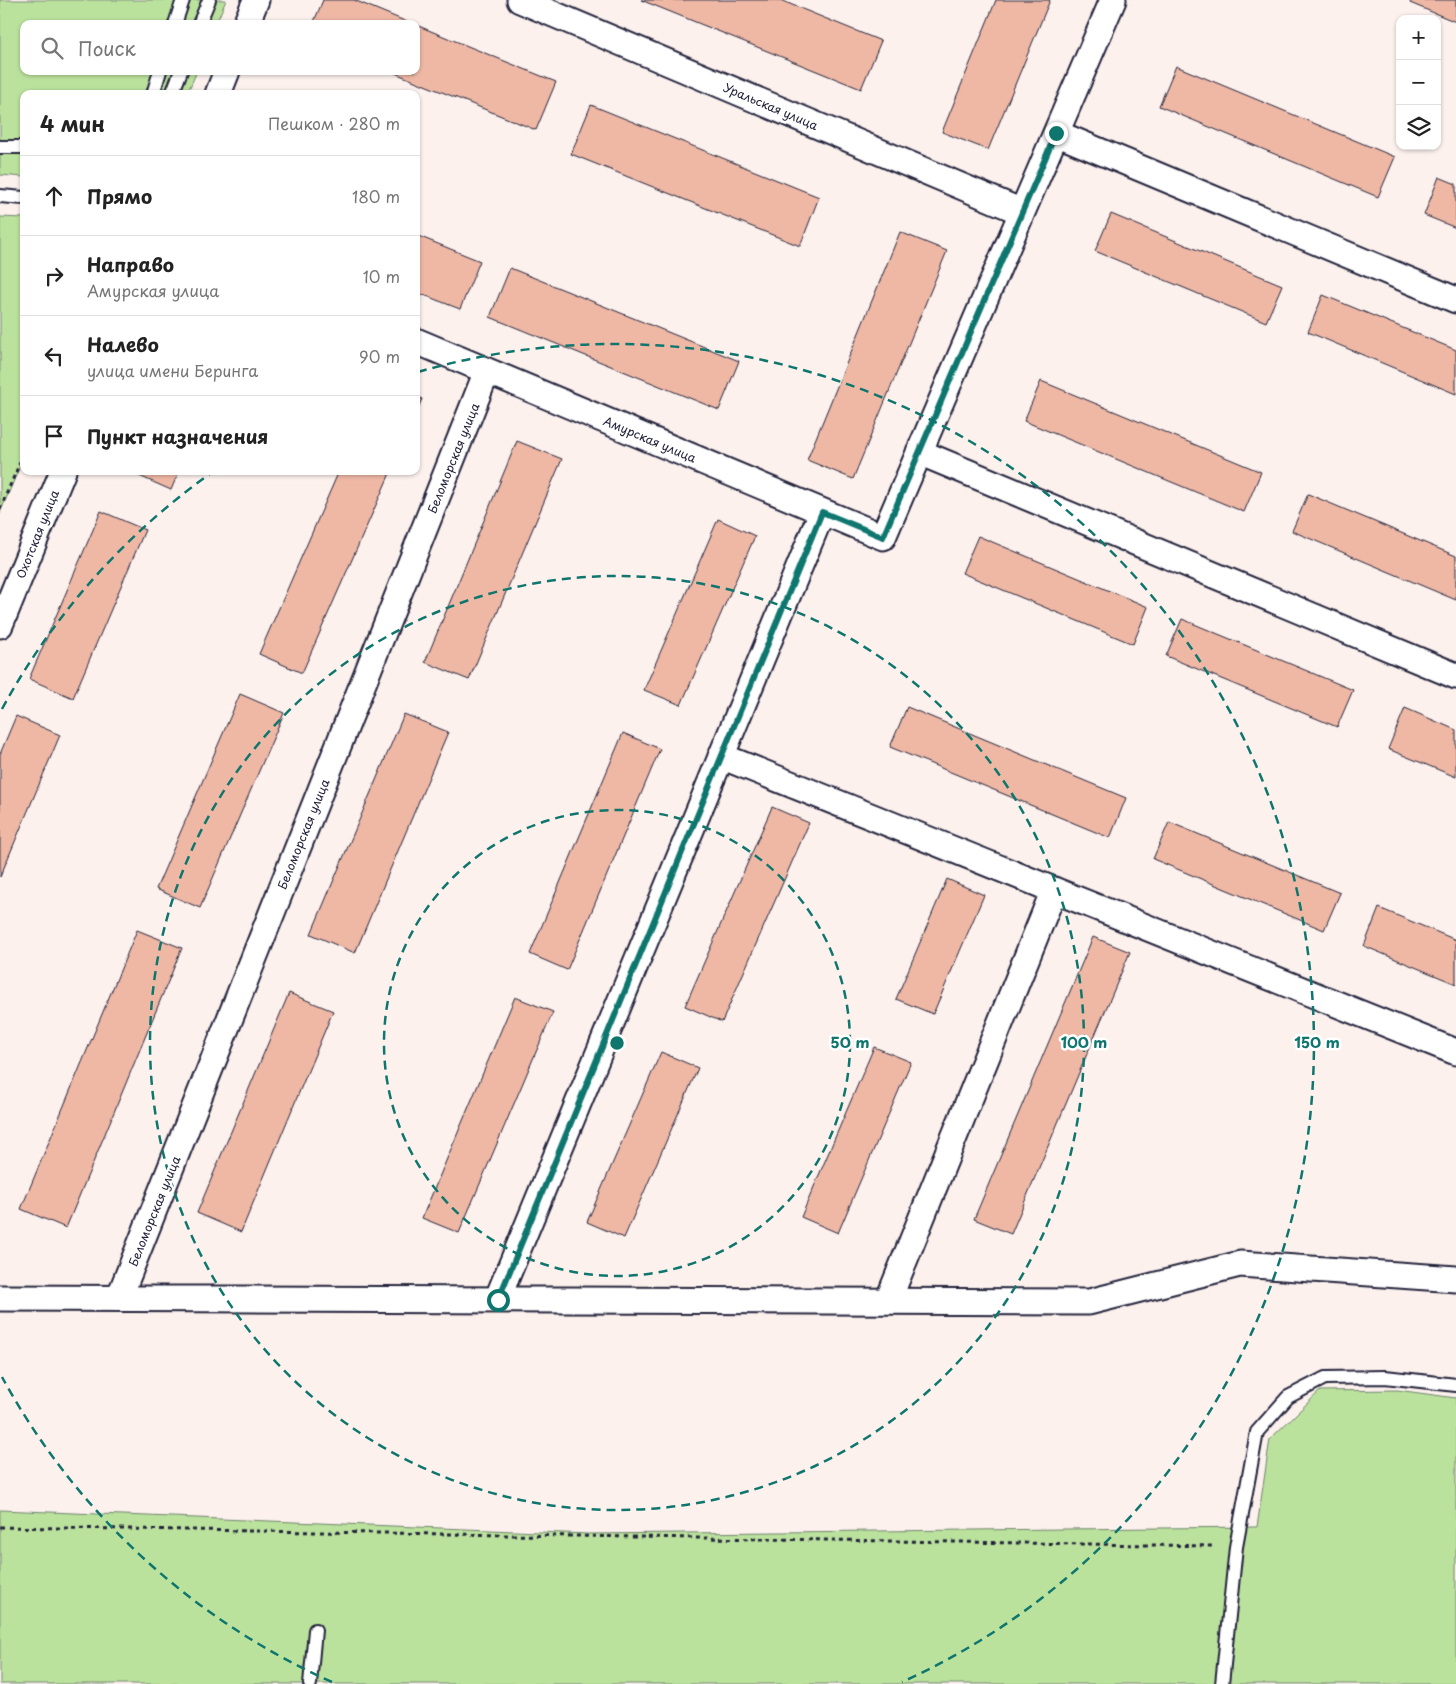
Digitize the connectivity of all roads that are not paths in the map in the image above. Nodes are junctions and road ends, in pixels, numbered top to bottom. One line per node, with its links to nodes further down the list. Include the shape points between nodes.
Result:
1 (182, 0): 6 (lane)
2 (209, 0): 7 (lane)
3 (256, 0): 8 (street)
4 (520, 0): 20 (street, Уральская улица)
5 (1113, 0): 15 (street)
6 (176, 20)
7 (201, 20)
8 (248, 20)
9 (159, 75): 12 (lane)
10 (179, 75): 13 (lane)
11 (225, 75): 14 (street)
12 (154, 90)
13 (174, 90)
14 (220, 90)
15 (1056, 133): 20 (street); 21 (street)
16 (0, 147): 17 (lane)
17 (20, 147)
18 (0, 196): 19 (lane)
19 (20, 198)
20 (1022, 212): 24 (street)
21 (1456, 300)
22 (420, 343): 23 (street, Амурская улица)
23 (487, 371): 26 (street, Амурская улица); 34 (street, Беломорская улица)
24 (919, 452): 26 (street, Амурская улица, via 883,537); 28 (street)
25 (61, 475): 27 (street, Охотская улица)
26 (822, 512): 29 (street)
27 (0, 625)
28 (1456, 676)
29 (721, 756): 30 (street); 35 (street)
30 (1054, 890): 31 (street); 36 (street)
31 (1456, 1052)
32 (1456, 1279): 36 (street, via 1240,1264 1088,1302)
33 (0, 1298): 34 (street)
34 (119, 1298): 35 (street)
35 (498, 1300): 36 (street)
36 (888, 1301)
37 (1456, 1385): 40 (lane, via 1385,1377 1326,1378 1288,1397 1257,1432 1236,1547)
38 (314, 1630): 39 (lane)
39 (310, 1684)
40 (1222, 1684)

